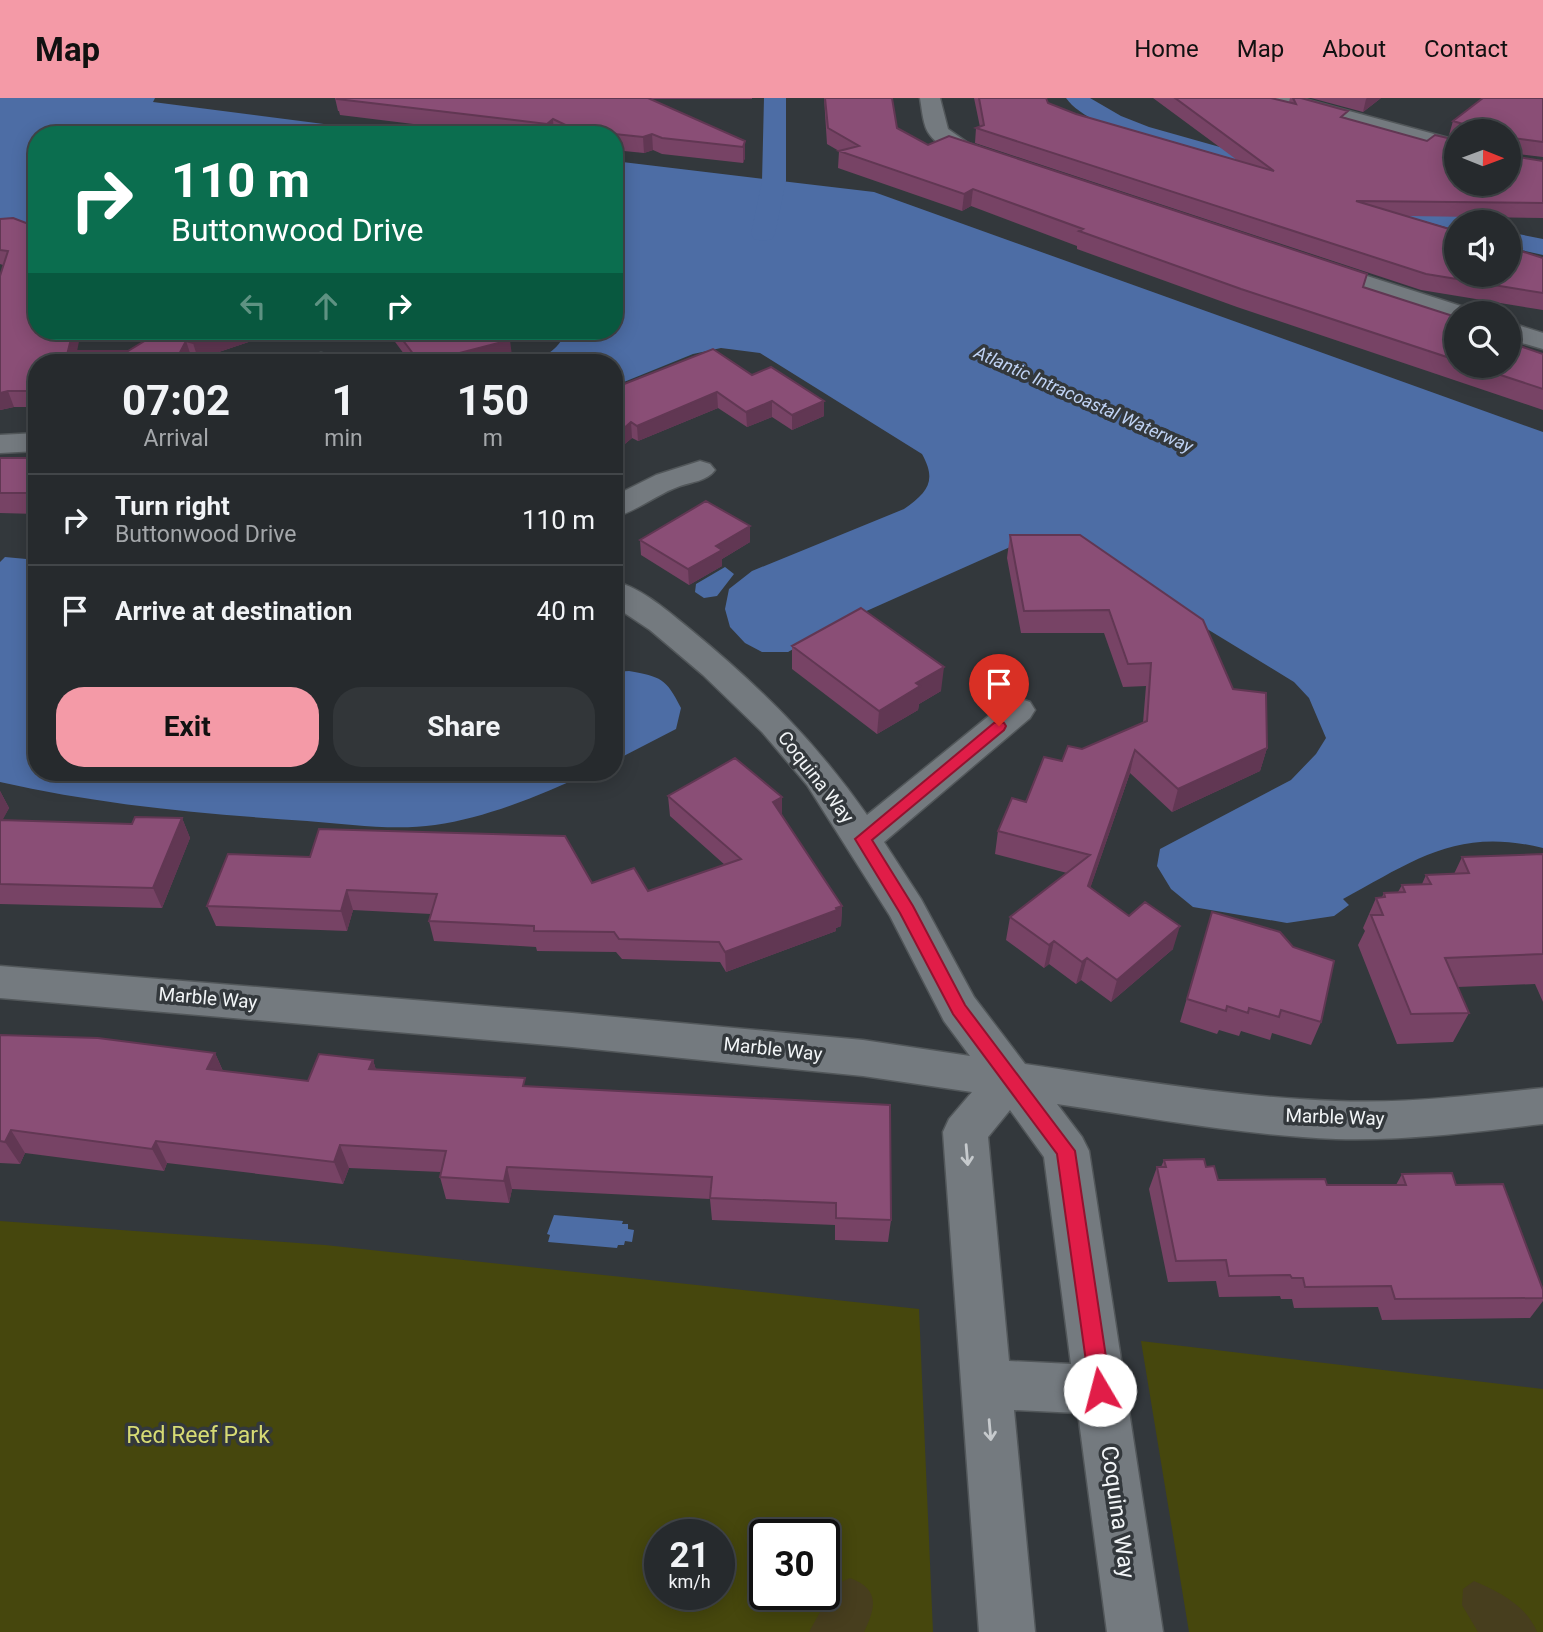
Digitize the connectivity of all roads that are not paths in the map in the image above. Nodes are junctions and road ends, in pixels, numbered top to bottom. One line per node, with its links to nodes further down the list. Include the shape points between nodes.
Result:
1 (930, 98): 4 (street, via 934,124 947,141)
2 (1278, 98): 3 (street)
3 (1444, 144)
4 (1012, 166)
5 (1287, 257): 6 (street)
6 (1444, 308)
7 (1521, 334): 8 (street)
8 (1543, 341)
9 (28, 442): 10 (street)
10 (0, 444)
11 (700, 470): 12 (street)
12 (623, 503)
13 (623, 597): 15 (street, Coquina Way, via 705,659 774,724 820,776)
14 (1018, 710): 15 (street)
15 (863, 839): 17 (street, Coquina Way, via 959,1009)
16 (0, 982): 17 (street, Marble Way, via 572,1030 863,1058)
17 (1010, 1079): 18 (street, Marble Way, via 1239,1113 1338,1120 1436,1118); 19 (street, one-way to 19, via 965,1132); 20 (street, Coquina Way, via 1066,1151)
18 (1543, 1106)
19 (986, 1384): 20 (street); 21 (street, one-way to 21)
20 (1100, 1390): 22 (street, Coquina Way)
21 (1007, 1632)
22 (1135, 1632)

